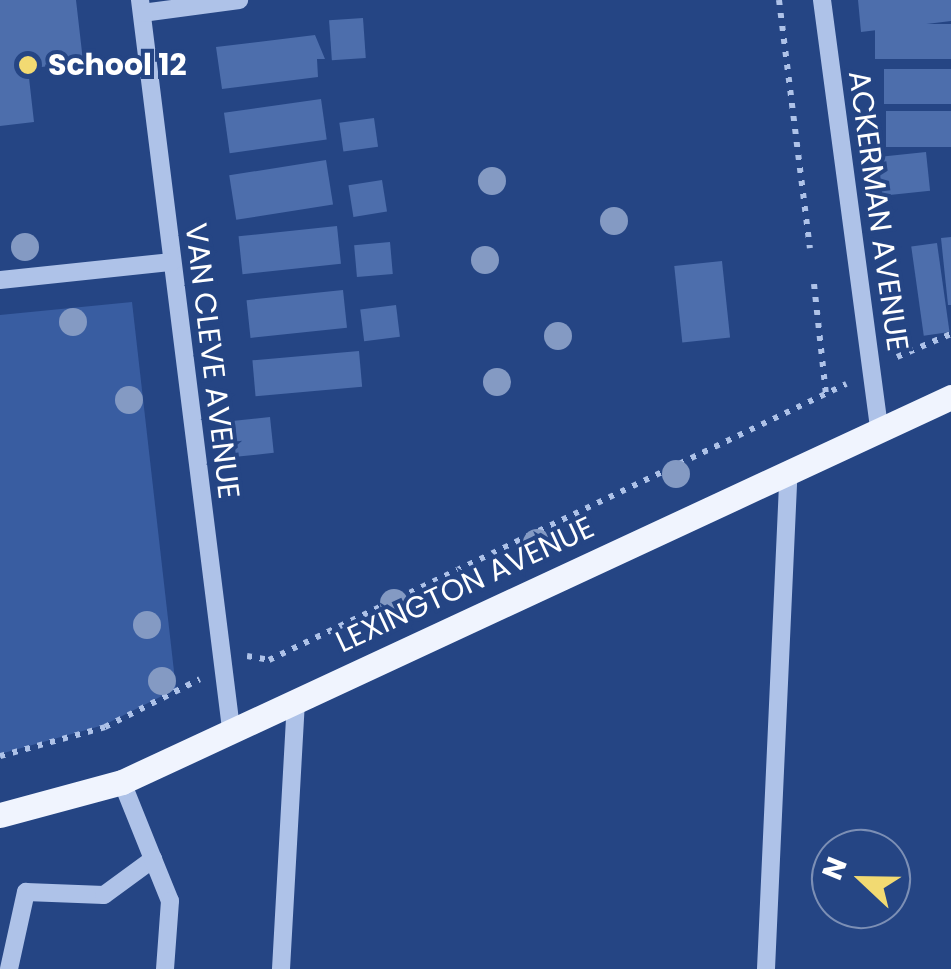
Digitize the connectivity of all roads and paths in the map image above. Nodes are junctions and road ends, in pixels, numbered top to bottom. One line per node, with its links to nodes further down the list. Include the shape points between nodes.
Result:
1 (239, 0): 4 (street)
2 (779, 0): 5 (path)
3 (822, 0): 10 (street, ACKERMAN AVENUE)
4 (141, 7): 6 (street, VAN CLEVE AVENUE)
5 (810, 248)
6 (172, 262): 7 (street); 15 (street, VAN CLEVE AVENUE)
7 (0, 280)
8 (814, 284): 11 (path)
9 (951, 334): 10 (path)
10 (871, 370): 11 (path); 13 (street, ACKERMAN AVENUE)
11 (826, 395): 15 (path, via 269,660 248,655)
12 (951, 397): 13 (main road, LEXINGTON AVENUE)
13 (879, 430): 14 (main road, LEXINGTON AVENUE)
14 (789, 472): 16 (main road, LEXINGTON AVENUE); 25 (street)
15 (222, 668): 17 (street, VAN CLEVE AVENUE); 18 (path, via 105,727)
16 (296, 699): 17 (main road, LEXINGTON AVENUE); 24 (street)
17 (232, 728): 19 (main road, LEXINGTON AVENUE)
18 (0, 756)
19 (122, 782): 20 (main road, LEXINGTON AVENUE); 21 (street)
20 (0, 815)
21 (153, 858): 22 (street, via 104,895 26,892); 23 (street, via 170,901)
22 (9, 969)
23 (166, 969)
24 (281, 969)
25 (766, 969)

